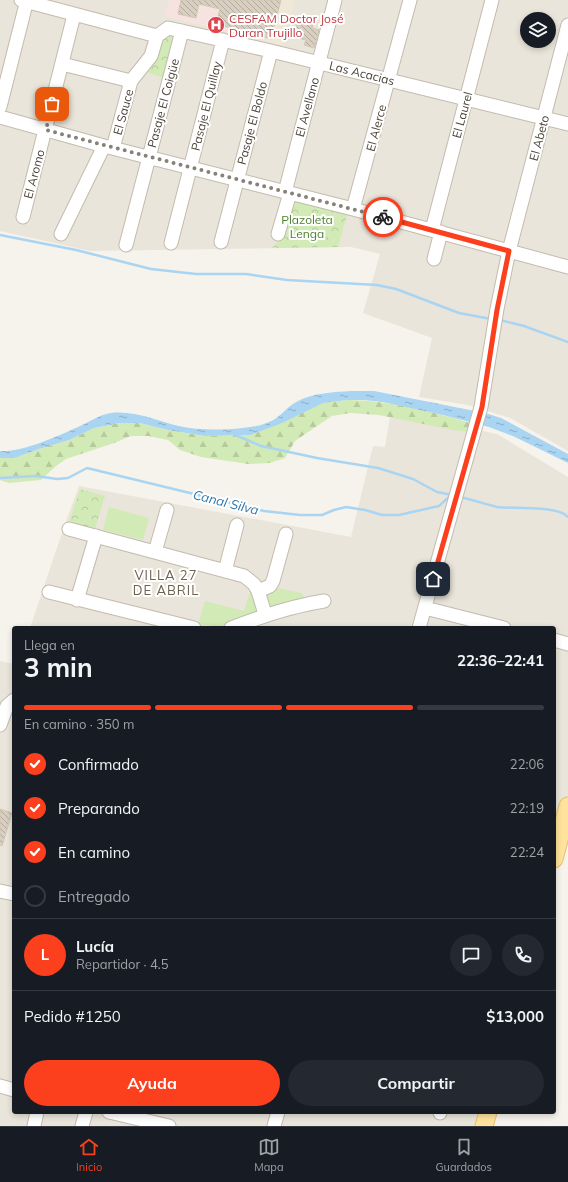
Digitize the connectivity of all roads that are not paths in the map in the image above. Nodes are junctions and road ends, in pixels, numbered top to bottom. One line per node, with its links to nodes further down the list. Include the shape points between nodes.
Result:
1 (25, 0): 5 (street); 16 (street)
2 (335, 0): 11 (street, El Avellano)
3 (410, 0): 13 (street, El Alerce)
4 (492, 0): 15 (street, El Laurel)
5 (74, 15): 8 (street); 12 (street, El Aromo)
6 (568, 25): 18 (street, El Abeto)
7 (182, 31): 8 (street, Las Acacias, via 168,28); 9 (street, Las Acacias); 22 (street, Pasaje El Coigüe)
8 (157, 36): 14 (street, El Sauce, via 151,56)
9 (223, 40): 10 (street, Las Acacias); 23 (street, Pasaje El Quillay)
10 (271, 51): 11 (street, Las Acacias); 24 (street, Pasaje El Boldo)
11 (319, 63): 13 (street, Las Acacias); 25 (street, El Avellano)
12 (62, 64): 14 (street); 20 (street, El Aromo)
13 (389, 80): 15 (street, Las Acacias); 26 (street, El Alerce)
14 (131, 81): 21 (street, El Sauce)
15 (466, 99): 18 (street, Las Acacias); 28 (street, El Laurel)
16 (0, 106)
17 (0, 118): 20 (street)
18 (544, 118): 19 (street, Las Acacias); 34 (street, El Abeto)
19 (568, 124)
20 (46, 130): 21 (street); 27 (street, El Aromo)
21 (108, 147): 22 (street); 29 (street, El Sauce)
22 (149, 158): 23 (street); 33 (street, Pasaje El Coigüe)
23 (190, 168): 24 (street); 32 (street, Pasaje El Quillay)
24 (237, 180): 25 (street); 31 (street, Pasaje El Boldo)
25 (287, 192): 26 (street); 30 (street, El Avellano)
26 (353, 209): 28 (street)
27 (23, 217)
28 (436, 231): 34 (street); 35 (street, El Laurel)
29 (61, 234)
30 (278, 234)
31 (221, 242)
32 (171, 243)
33 (126, 245)
34 (509, 251): 36 (street); 48 (street, El Abeto, via 482,407)
35 (434, 259)
36 (568, 267)
37 (167, 510): 42 (street)
38 (237, 525): 43 (street)
39 (69, 529): 41 (street)
40 (286, 534): 44 (street, via 273,581 270,586)
41 (96, 536): 42 (street); 46 (street)
42 (155, 552): 43 (street)
43 (225, 571): 44 (street, via 244,576)
44 (258, 591): 49 (street)
45 (49, 592): 46 (street)
46 (77, 600): 50 (street)
47 (324, 601): 49 (street)
48 (425, 608): 52 (street, El Abeto); 53 (street)
49 (265, 614): 51 (street)
50 (186, 626)
51 (236, 626)
52 (420, 626)
53 (496, 626)
54 (556, 641): 55 (street)
55 (568, 644)
56 (12, 702): 57 (street, via 7,706)
57 (0, 725)
58 (568, 806): 59 (main road)
59 (561, 829): 60 (main road)
60 (556, 850)
61 (0, 891): 62 (street)
62 (12, 894)
63 (0, 1086): 64 (street)
64 (12, 1089)
65 (37, 1114): 71 (street)
66 (85, 1114): 72 (street)
67 (113, 1114): 70 (street)
68 (277, 1114): 74 (street)
69 (487, 1114): 75 (main road)
70 (131, 1122): 73 (street)
71 (34, 1126)
72 (82, 1126)
73 (169, 1126)
74 (274, 1126)
75 (484, 1126)

